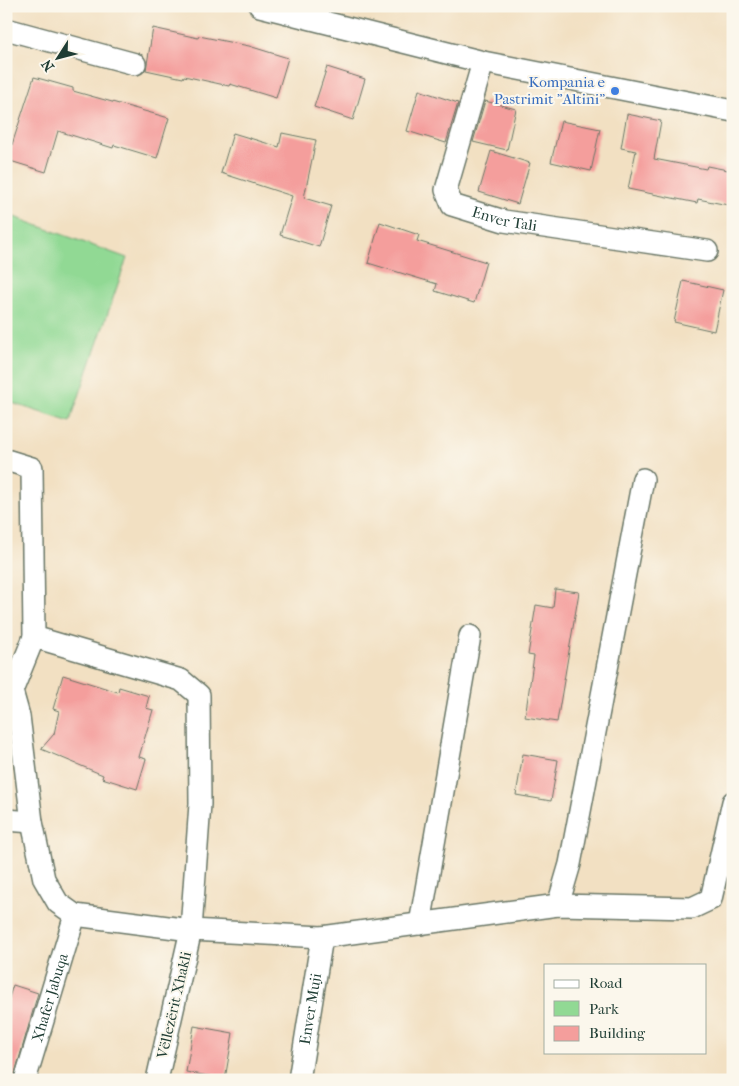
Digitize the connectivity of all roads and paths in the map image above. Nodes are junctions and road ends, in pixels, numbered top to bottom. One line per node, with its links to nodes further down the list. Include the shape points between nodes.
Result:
1 (260, 6): 3 (street)
2 (6, 29): 4 (street)
3 (484, 62): 5 (street); 6 (street, Enver Tali, via 446,190 452,206 504,221)
4 (135, 64)
5 (733, 111)
6 (707, 251)
7 (6, 460): 10 (street, via 32,468)
8 (643, 479): 14 (street, via 570,864)
9 (470, 636): 16 (street)
10 (34, 637): 13 (street, via 12,691 19,716); 17 (street, Vëllezërit Xhakli, via 181,680 199,695 200,804)
11 (733, 802): 14 (street, via 711,899 692,908)
12 (6, 820): 13 (street)
13 (32, 822): 15 (street, via 44,879 58,904)
14 (558, 905): 16 (street)
15 (75, 915): 17 (street); 19 (street, Xhafer Jabuqa)
16 (420, 924): 18 (street)
17 (190, 930): 18 (street); 20 (street, Vëllezërit Xhakli)
18 (322, 937): 21 (street, Enver Muji)
19 (25, 1080)
20 (157, 1080)
21 (298, 1080)

